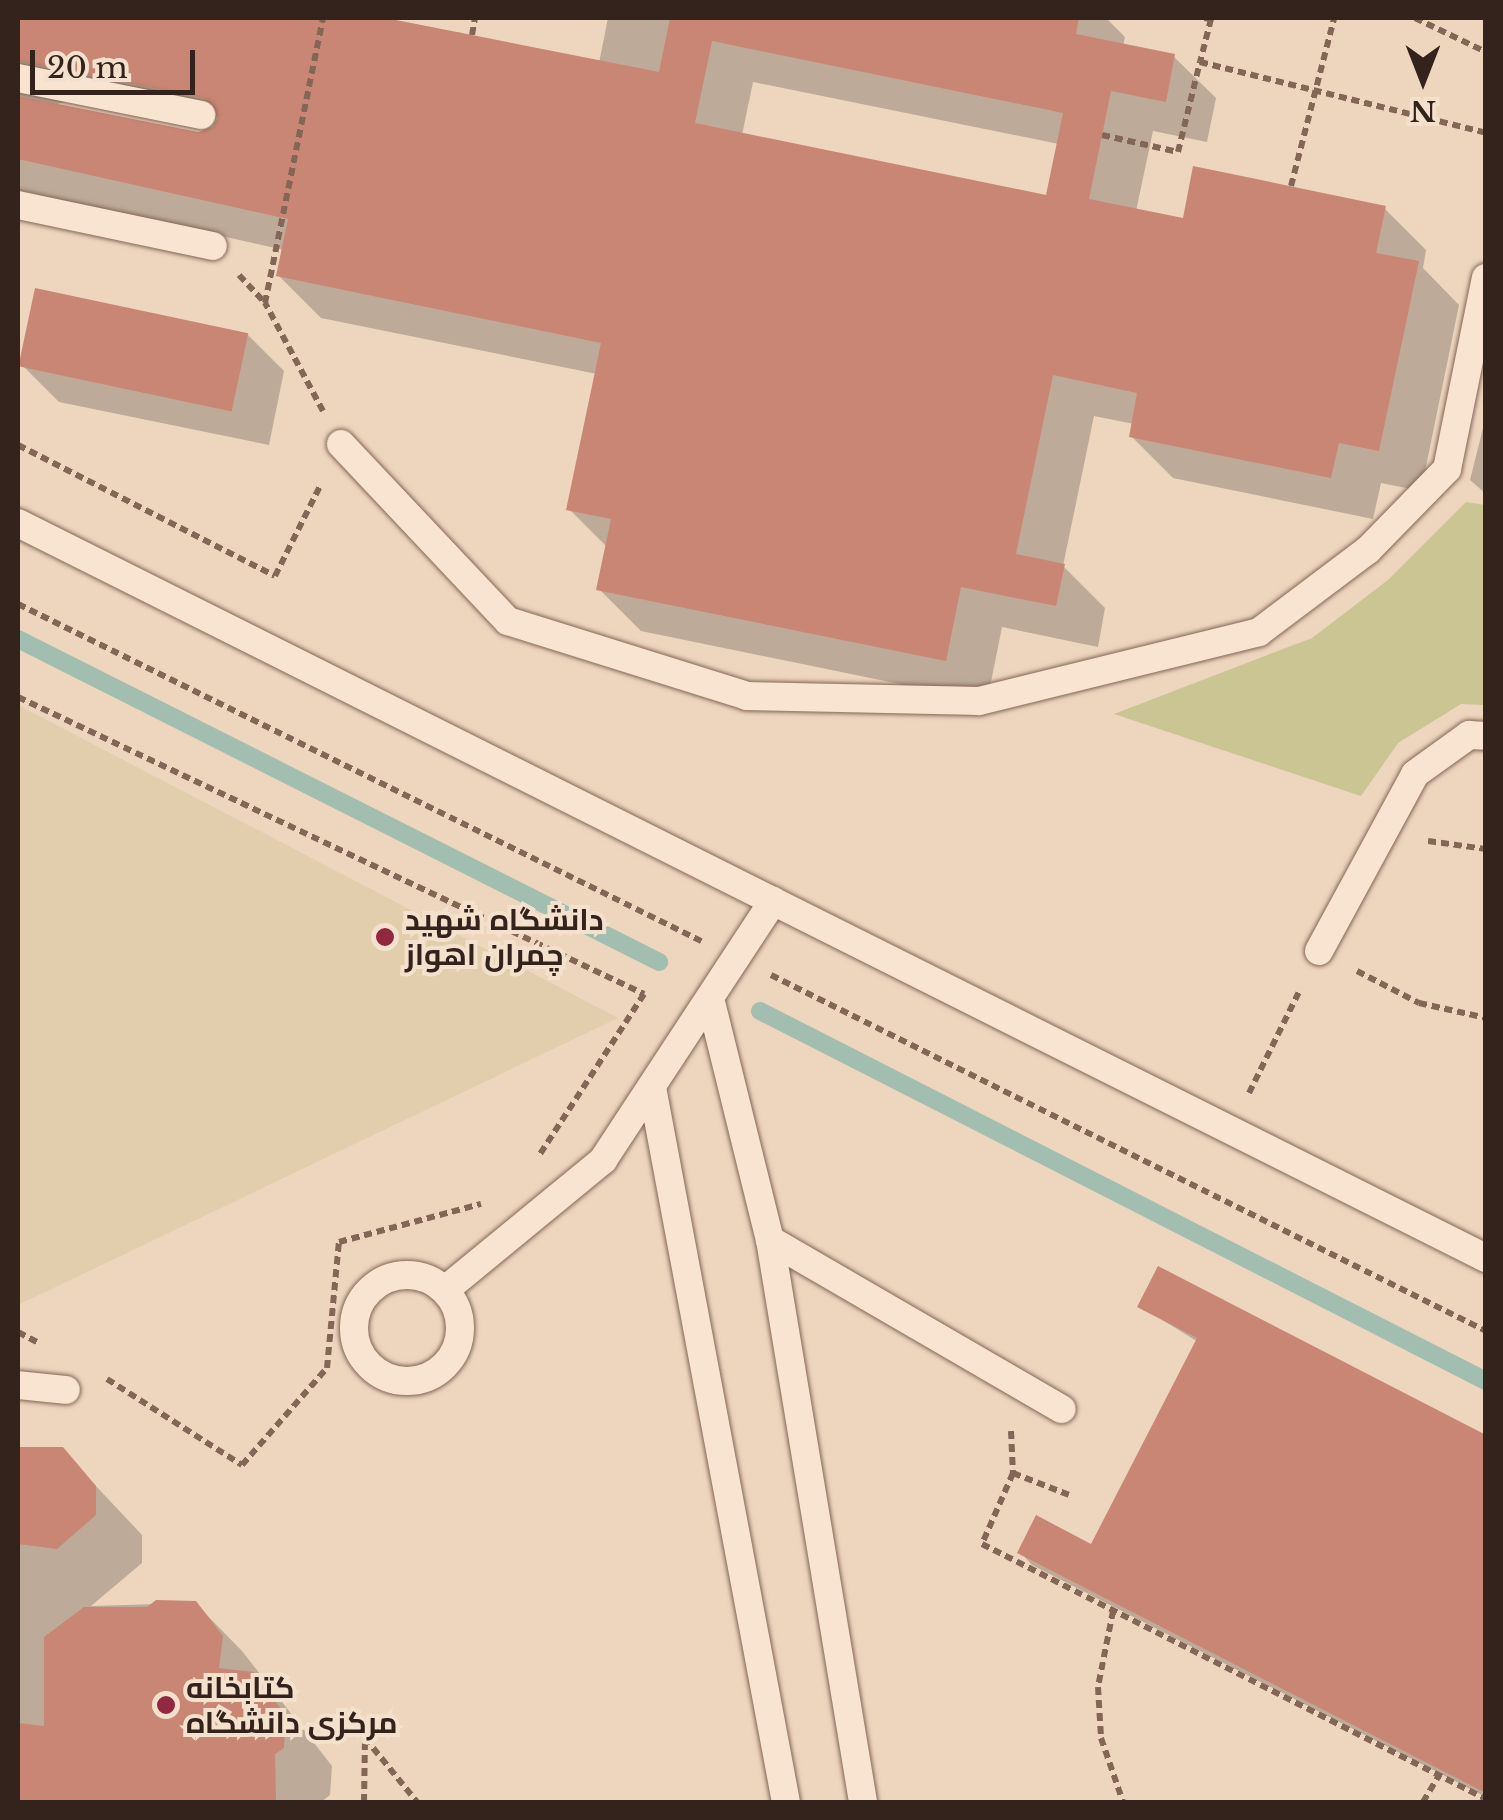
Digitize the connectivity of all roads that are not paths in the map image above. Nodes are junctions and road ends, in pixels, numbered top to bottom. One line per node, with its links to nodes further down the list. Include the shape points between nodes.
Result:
1 (18, 78): 2 (lane)
2 (201, 115)
3 (18, 205): 4 (lane)
4 (213, 246)
5 (1486, 278): 6 (lane, via 1447,469 1368,550 1259,632 979,701 747,696 508,621)
6 (341, 444)
7 (18, 522): 9 (lane)
8 (1486, 736): 10 (lane, via 1468,735 1415,774)
9 (773, 901): 11 (lane); 14 (lane)
10 (1320, 952)
11 (710, 998): 12 (lane); 13 (lane)
12 (652, 1087): 15 (lane, via 604,1160); 19 (lane)
13 (770, 1240): 18 (lane); 20 (lane)
14 (1486, 1258)
15 (445, 1290)
16 (18, 1385): 17 (lane)
17 (66, 1390)
18 (1062, 1409)
19 (786, 1802)
20 (863, 1802)

